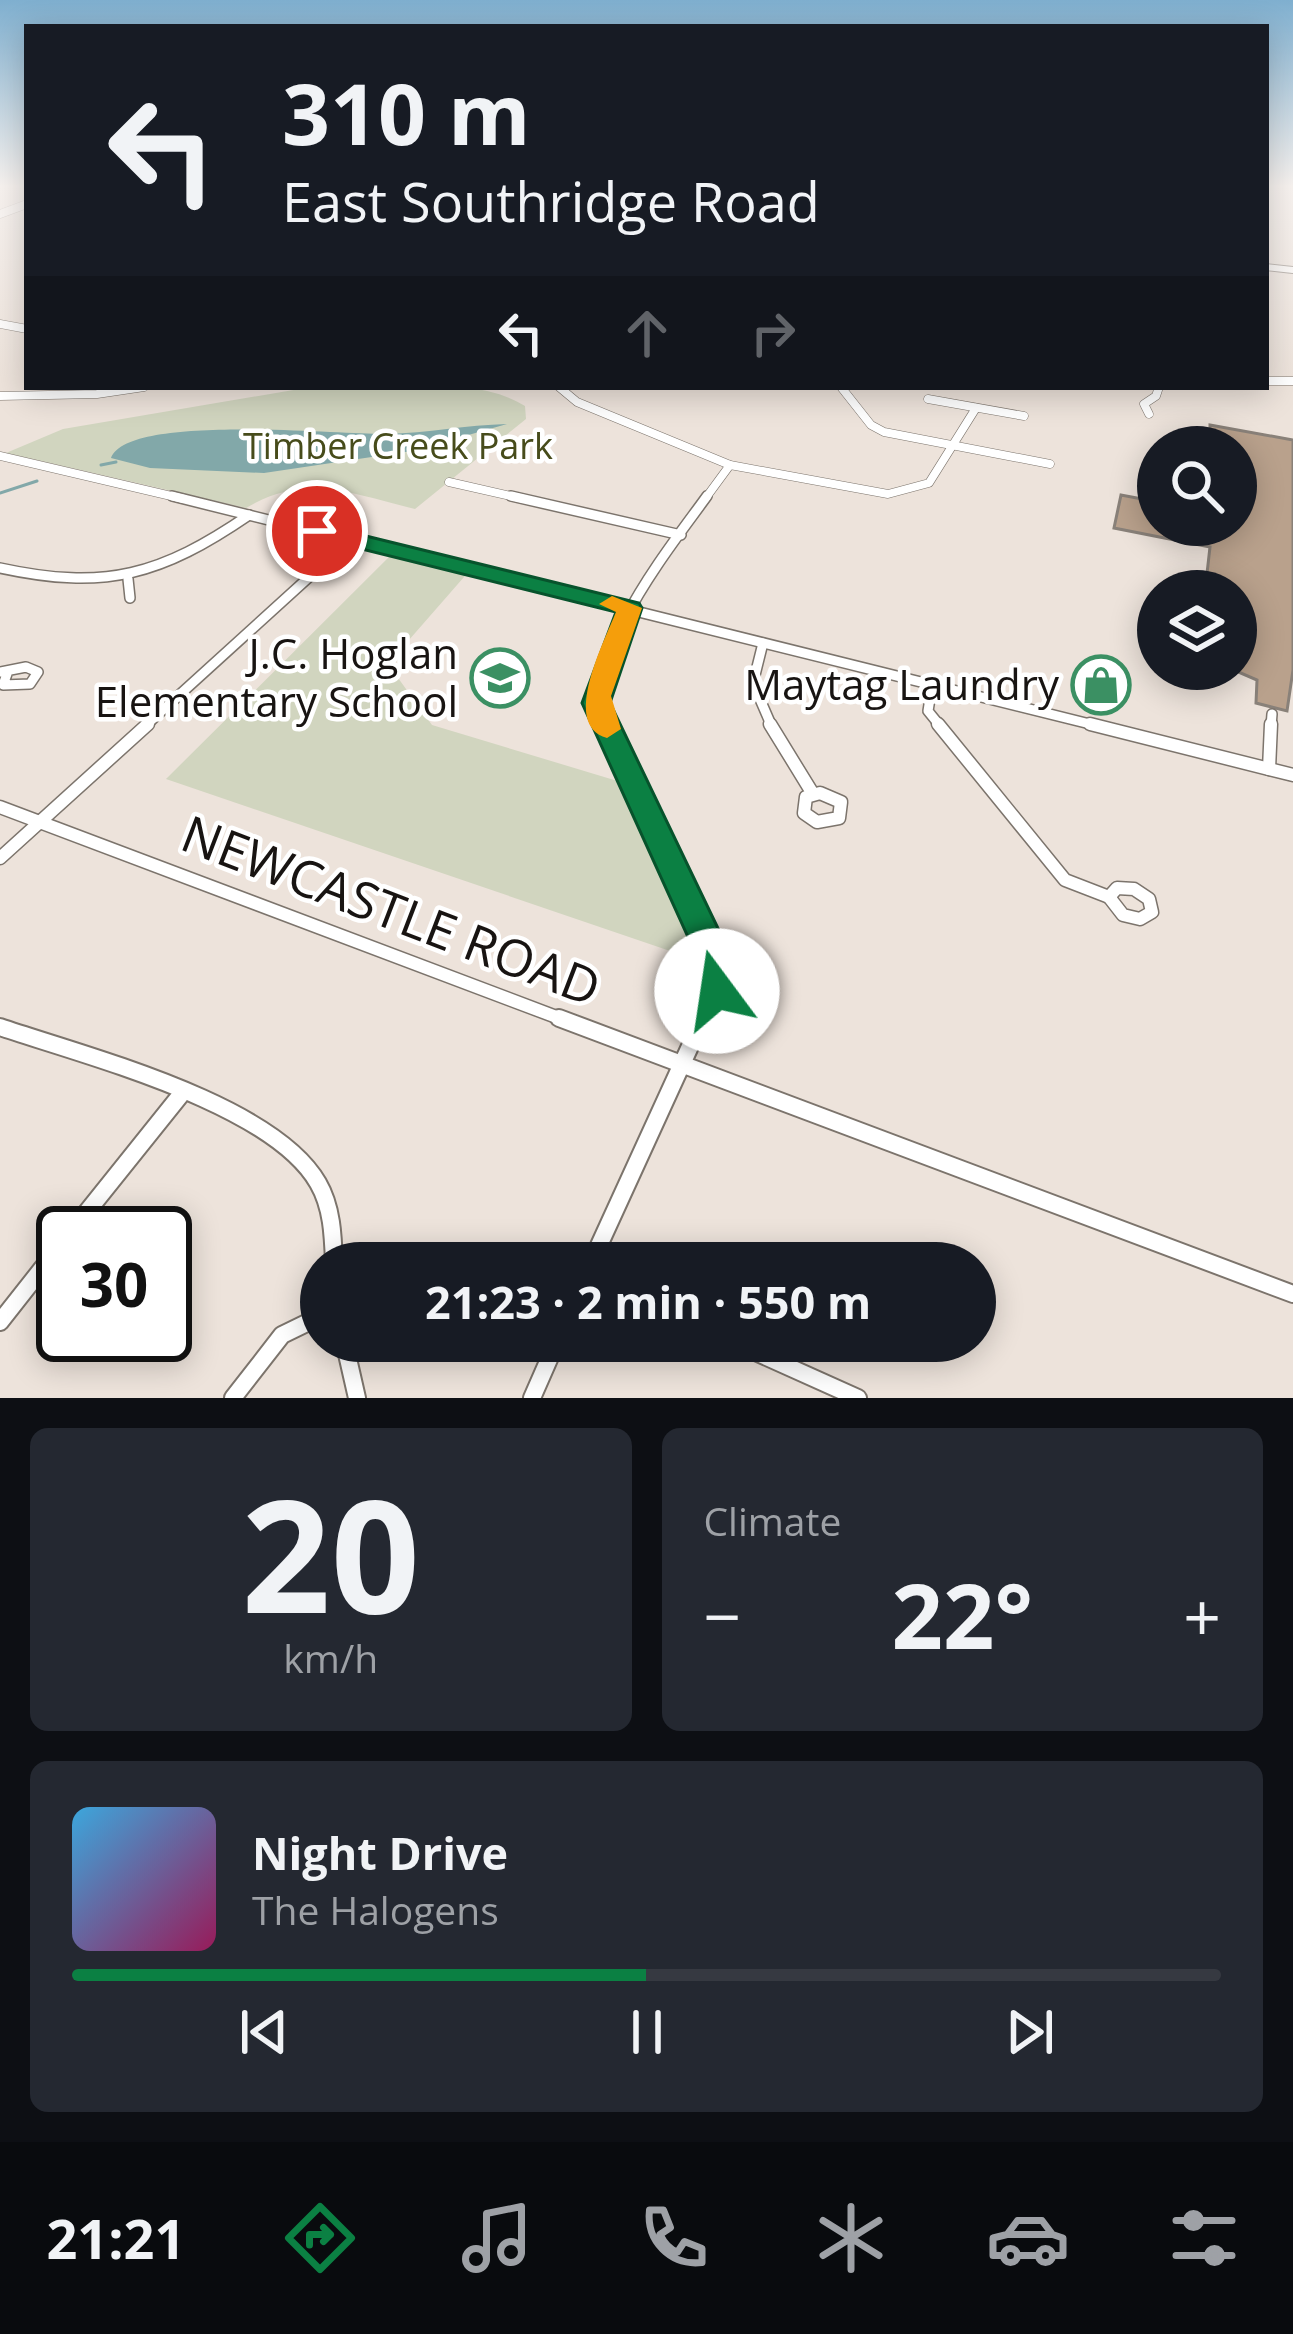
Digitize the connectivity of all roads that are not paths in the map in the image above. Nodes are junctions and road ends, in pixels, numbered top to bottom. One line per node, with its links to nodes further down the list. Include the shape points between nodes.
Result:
1 (123, 390): 5 (street)
2 (563, 390): 13 (street)
3 (843, 390): 10 (street, via 871,425)
4 (1158, 390): 8 (street, via 1144,404)
5 (0, 396)
6 (928, 399): 7 (street)
7 (976, 408): 9 (street); 10 (street)
8 (1149, 414)
9 (1024, 416)
10 (952, 445): 12 (street); 13 (street, via 939,478 911,492)
11 (0, 456): 15 (street)
12 (1050, 464)
13 (730, 465): 16 (street)
14 (449, 482): 16 (street)
15 (249, 515): 17 (street); 19 (street, via 178,562)
16 (681, 535): 21 (street)
17 (351, 538): 21 (street); 29 (street)
18 (0, 568): 19 (street, via 66,583)
19 (128, 579): 20 (street)
20 (130, 598)
21 (630, 608): 22 (street); 33 (street, via 596,703 721,978)
22 (763, 643): 23 (street); 27 (street, via 753,683)
23 (932, 686): 25 (street); 31 (street, via 928,710 1065,880)
24 (1272, 713): 25 (street)
25 (1269, 769): 26 (street)
26 (1293, 775)
27 (813, 794)
28 (0, 807): 29 (street, NEWCASTLE ROAD)
29 (41, 821): 30 (street); 33 (street, NEWCASTLE ROAD)
30 (0, 858)
31 (1109, 897)
32 (0, 1028): 34 (street)
33 (682, 1063): 37 (street); 39 (street, NEWCASTLE ROAD)
34 (183, 1092): 35 (street); 36 (street, via 275,1137 314,1175)
35 (92, 1206)
36 (334, 1242)
37 (601, 1242)
38 (36, 1276): 40 (street)
39 (1293, 1294)
40 (0, 1322)
41 (300, 1326): 45 (street, via 282,1335)
42 (349, 1362): 46 (street)
43 (548, 1362): 47 (street)
44 (778, 1362): 48 (street)
45 (233, 1398)
46 (357, 1398)
47 (532, 1398)
48 (858, 1398)

